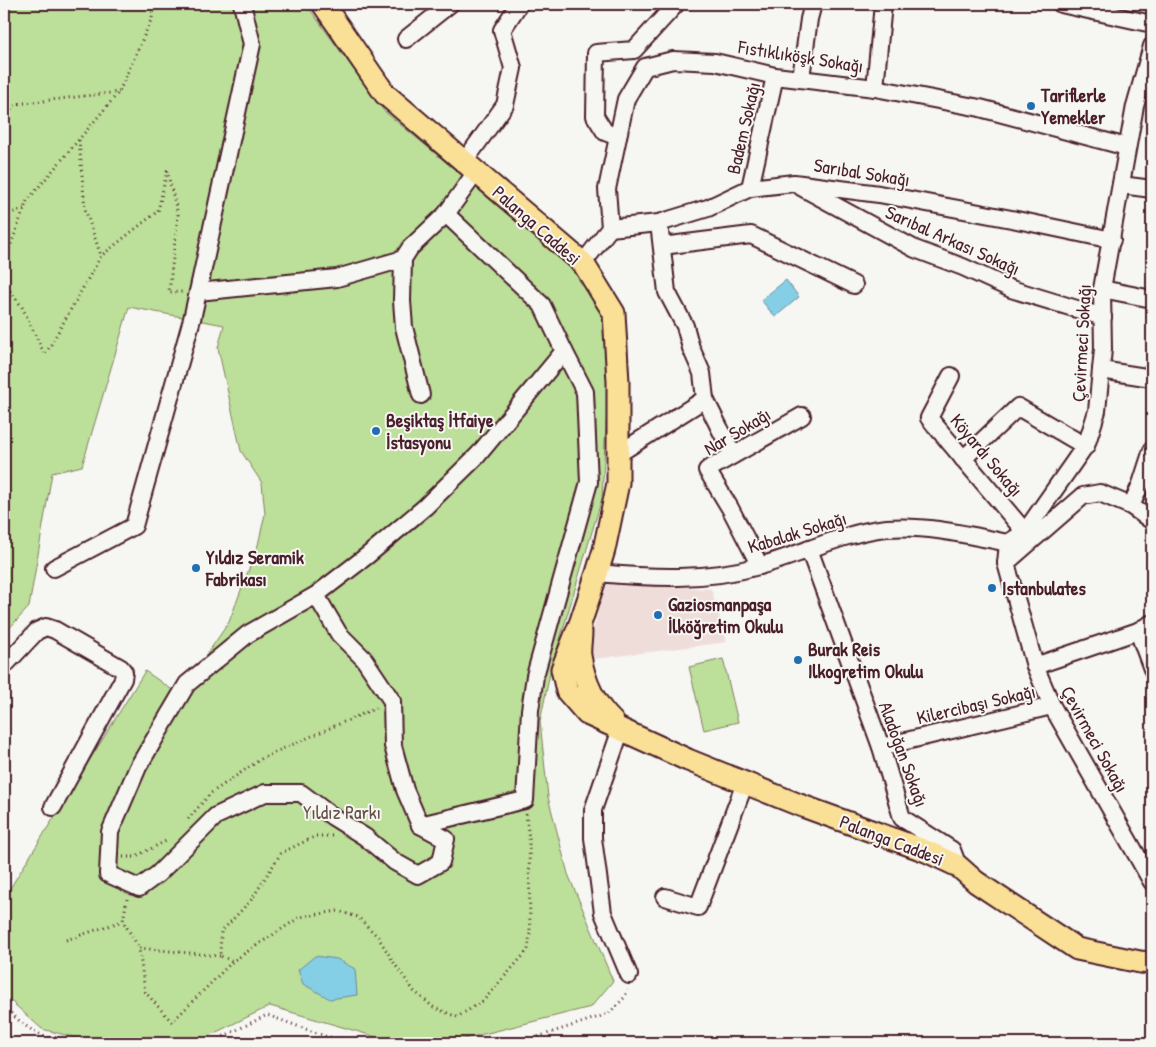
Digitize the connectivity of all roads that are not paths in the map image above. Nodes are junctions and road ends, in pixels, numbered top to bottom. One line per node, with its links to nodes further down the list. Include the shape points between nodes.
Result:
1 (242, 4): 31 (street, via 252,44)
2 (323, 4): 17 (main road, Palanga Caddesi, via 385,94)
3 (450, 4): 10 (street)
4 (518, 4): 17 (street, via 502,30 512,68 505,105)
5 (676, 4): 15 (street, via 634,50 596,52 595,116 605,132)
6 (813, 4): 13 (street)
7 (883, 4): 14 (street)
8 (1060, 4): 9 (street)
9 (1152, 24)
10 (406, 39)
11 (1152, 46): 16 (street, Çevirmeci Sokağı)
12 (775, 76): 13 (street, Fıstıklıköşk Sokağı); 15 (street, Fıstıklıköşk Sokağı, via 715,62 673,60 645,67 626,99); 20 (street, Badem Sokağı)
13 (801, 78): 14 (street, Fıstıklıköşk Sokağı)
14 (875, 88): 16 (street, Fıstıklıköşk Sokağı, via 980,108)
15 (618, 137): 24 (street, Fıstıklıköşk Sokağı, via 608,189)
16 (1127, 147): 19 (street, Çevirmeci Sokağı)
17 (470, 167): 22 (street); 28 (main road, Palanga Caddesi)
18 (794, 183): 20 (street, Sarıbal Sokağı); 25 (street, Sarıbal Sokağı, via 909,199); 33 (street, Sarıbal Arkası Sokağı, via 915,249 1012,289)
19 (1121, 185): 21 (street); 25 (street, Çevirmeci Sokağı)
20 (750, 188): 23 (street, Sarıbal Sokağı, via 708,208)
21 (1152, 189)
22 (446, 214): 27 (street, via 410,248); 34 (street, via 542,305)
23 (658, 222): 24 (street, Sarıbal Sokağı); 26 (street)
24 (610, 228): 28 (street)
25 (1112, 240): 30 (street, Çevirmeci Sokağı)
26 (662, 246): 29 (street, via 752,235); 39 (street, via 668,292 685,326 690,348 702,373)
27 (403, 259): 31 (street, via 336,278); 38 (street, via 404,327)
28 (583, 263): 43 (main road, Palanga Caddesi, via 614,313)
29 (854, 285)
30 (1102, 289): 32 (street); 33 (street, Çevirmeci Sokağı)
31 (198, 292): 53 (street, via 134,526)
32 (1152, 299)
33 (1103, 317): 35 (street, Çevirmeci Sokağı)
34 (564, 351): 55 (street, via 478,455 411,519); 65 (street, via 586,392 590,482 535,676 525,800)
35 (1101, 370): 37 (street); 41 (street, Çevirmeci Sokağı, via 1098,411)
36 (951, 376): 45 (street, Köyardı Sokağı, via 929,418)
37 (1152, 378)
38 (421, 395)
39 (705, 399): 43 (street); 44 (street)
40 (802, 416): 44 (street, Nar Sokağı)
41 (1085, 446): 45 (street, via 1018,406); 48 (street, Çevirmeci Sokağı)
42 (1152, 450): 46 (street, via 1142,484)
43 (618, 454): 54 (main road, Palanga Caddesi, via 618,483)
44 (733, 455): 52 (street, Nar Sokağı, via 707,470)
45 (963, 459): 48 (street, Köyardı Sokağı)
46 (1131, 506): 47 (street); 51 (street, via 1100,493 1083,496)
47 (1152, 521)
48 (1025, 532): 49 (street, Çevirmeci Sokağı)
49 (1008, 543): 50 (street, Kabalak Sokağı, via 955,532 886,528); 51 (street, Çevirmeci Sokağı)
50 (809, 549): 52 (street, Kabalak Sokağı); 62 (street, Aladoğan Sokağı)
51 (1006, 563): 58 (street, Çevirmeci Sokağı)
52 (760, 566): 54 (street, Kabalak Sokağı, via 707,577)
53 (54, 568)
54 (597, 573): 61 (main road, Palanga Caddesi, via 582,621 580,655 590,690 600,710)
55 (316, 595): 65 (street, via 340,634 364,659 392,701 393,746 405,790); 65 (street, via 248,634 187,684 138,767 110,832 108,874 139,888 158,874 216,816 265,793 301,793 365,837 394,862 418,875 441,862 446,839)
56 (1145, 627): 58 (street); 59 (street)
57 (4, 666): 64 (street, via 37,631 46,627 124,672)
58 (1035, 666): 60 (street, Çevirmeci Sokağı)
59 (1152, 669)
60 (1052, 706): 62 (street, Kilercibaşı Sokağı); 67 (street, Çevirmeci Sokağı)
61 (621, 729): 63 (main road, Palanga Caddesi); 70 (street, via 593,810 593,838 603,913)
62 (881, 747): 66 (street, Aladoğan Sokağı, via 902,818 952,850)
63 (745, 783): 66 (main road, Palanga Caddesi); 68 (street, via 698,907)
64 (53, 807)
65 (420, 826)
66 (958, 866): 69 (main road, Palanga Caddesi, via 976,882 1077,949)
67 (1152, 882)
68 (665, 897)
69 (1148, 960)
70 (629, 975)

